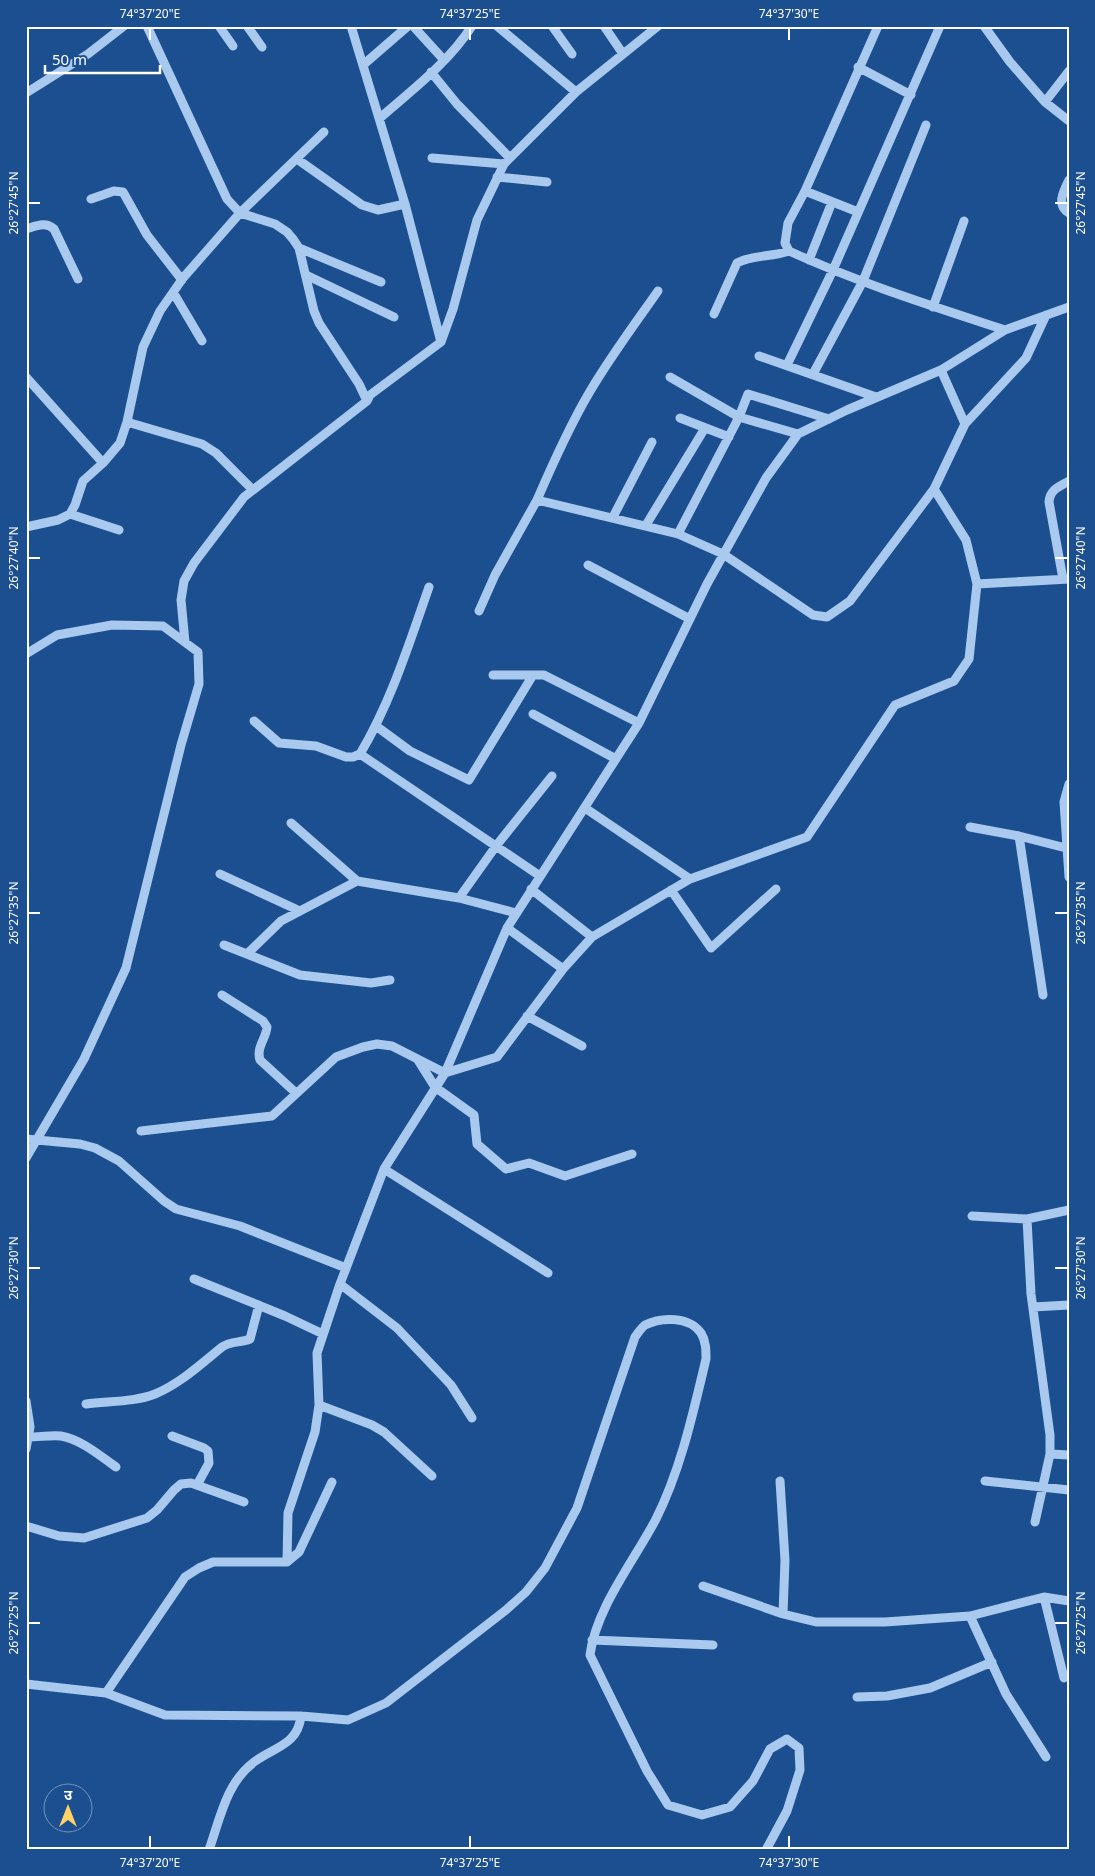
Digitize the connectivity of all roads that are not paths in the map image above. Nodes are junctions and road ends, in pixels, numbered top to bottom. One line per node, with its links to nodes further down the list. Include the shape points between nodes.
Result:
1 (124, 26): 26 (street, via 88,54)
2 (147, 26): 44 (street, via 227,199)
3 (219, 26): 16 (street)
4 (247, 26): 17 (street)
5 (351, 26): 21 (street)
6 (408, 26): 21 (street)
7 (414, 26): 20 (street)
8 (472, 26): 20 (street)
9 (497, 26): 25 (street)
10 (552, 26): 18 (street)
11 (604, 26): 19 (street)
12 (658, 26): 19 (street)
13 (878, 26): 22 (street)
14 (940, 26): 27 (street)
15 (984, 26): 28 (street)
16 (233, 46)
17 (262, 47)
18 (572, 54)
19 (623, 54): 25 (street)
20 (444, 60): 23 (street)
21 (363, 65): 29 (street)
22 (858, 67): 27 (street); 39 (street)
23 (431, 72): 29 (street); 35 (street)
24 (1068, 72): 28 (street)
25 (576, 92): 35 (street)
26 (26, 93)
27 (911, 95): 43 (street)
28 (1045, 102): 30 (street)
29 (380, 118): 42 (street)
30 (1069, 121)
31 (926, 125): 55 (street)
32 (324, 132): 34 (street)
33 (432, 158): 35 (street)
34 (298, 159): 42 (street, via 362,205 378,210); 44 (street)
35 (507, 161): 36 (street)
36 (497, 178): 38 (street); 66 (street, via 477,220)
37 (1069, 180): 45 (street, via 1061,202)
38 (547, 182)
39 (805, 191): 41 (street); 49 (street, via 788,224 786,243)
40 (91, 200): 54 (street, via 114,191 123,192 147,236)
41 (832, 202): 43 (street); 50 (street)
42 (405, 204): 66 (street)
43 (858, 212): 51 (street)
44 (240, 213): 48 (street, via 275,224 287,232); 54 (street)
45 (1069, 213)
46 (964, 221): 59 (street)
47 (26, 229): 53 (street, via 44,224 54,229)
48 (299, 248): 52 (street); 56 (street)
49 (789, 251): 50 (street); 61 (street, via 737,263)
50 (809, 260): 51 (street)
51 (833, 270): 55 (street); 68 (street)
52 (306, 275): 63 (street); 74 (street, via 319,323)
53 (78, 279)
54 (182, 280): 58 (street)
55 (863, 281): 59 (street); 70 (street)
56 (381, 282)
57 (658, 291): 88 (street, via 589,393)
58 (173, 292): 65 (street); 78 (street, via 143,347)
59 (933, 307): 64 (street)
60 (1069, 307): 62 (street)
61 (714, 314)
62 (1046, 316): 64 (street); 79 (street, via 1026,358)
63 (394, 317)
64 (1005, 330): 69 (street)
65 (202, 341)
66 (441, 342): 74 (street, via 370,395)
67 (759, 356): 68 (street)
68 (787, 365): 70 (street)
69 (941, 370): 73 (street); 79 (street)
70 (813, 374): 73 (street)
71 (670, 377): 75 (street)
72 (26, 378): 84 (street)
73 (876, 398): 77 (street)
74 (367, 401): 87 (street)
75 (739, 417): 77 (street, via 748,394); 81 (street); 82 (street)
76 (680, 418): 80 (street)
77 (828, 419): 81 (street)
78 (127, 422): 84 (street, via 120,443); 87 (street, via 202,444 216,453)
79 (965, 424): 86 (street)
80 (705, 428): 82 (street); 91 (street)
81 (798, 434): 95 (street, via 766,478)
82 (729, 437): 94 (street)
83 (652, 442): 90 (street)
84 (103, 463): 89 (street, via 83,481)
85 (1069, 481): 97 (street, via 1053,490 1049,502)
86 (934, 489): 95 (street, via 850,601 827,617 813,615); 98 (street, via 966,540)
87 (253, 490): 102 (street, via 244,497 184,581 181,600)
88 (537, 500): 90 (street); 100 (street)
89 (70, 514): 92 (street); 93 (street)
90 (612, 517): 91 (street)
91 (646, 526): 94 (street)
92 (26, 528)
93 (119, 530)
94 (678, 534): 95 (street)
95 (723, 554): 101 (street)
96 (588, 565): 101 (street)
97 (1066, 579): 98 (street)
98 (977, 584): 124 (street, via 970,659 954,681 895,705 807,837)
99 (429, 587): 109 (street)
100 (479, 611)
101 (690, 619): 108 (street)
102 (185, 642): 103 (street, via 163,626 112,625 57,635); 148 (street, via 198,652 199,684 126,968 84,1059)
103 (26, 654)
104 (493, 675): 105 (street)
105 (533, 675): 108 (street, via 544,675); 109 (street, via 469,780 410,751)
106 (534, 714): 111 (street)
107 (254, 721): 110 (street, via 279,743 324,748 346,757)
108 (639, 723): 111 (street)
109 (376, 726): 110 (street)
110 (360, 754): 119 (street)
111 (616, 759): 115 (street)
112 (552, 776): 119 (street)
113 (1069, 784): 114 (street)
114 (1067, 803): 120 (street)
115 (585, 808): 122 (street); 124 (street)
116 (291, 823): 125 (street)
117 (970, 827): 118 (street)
118 (1019, 836): 120 (street); 139 (street)
119 (496, 846): 122 (street); 129 (street)
120 (1066, 848): 123 (street)
121 (220, 874): 130 (street)
122 (540, 876): 126 (street)
123 (1069, 877)
124 (690, 879): 128 (street)
125 (357, 881): 129 (street); 130 (street)
126 (531, 888): 131 (street); 133 (street)
127 (776, 889): 128 (street, via 710,948)
128 (670, 890): 133 (street)
129 (459, 898): 131 (street)
130 (300, 911): 135 (street, via 281,921)
131 (516, 913): 132 (street)
132 (507, 928): 136 (street); 143 (street)
133 (592, 937): 136 (street)
134 (224, 944): 135 (street)
135 (247, 954): 137 (street, via 300,975 371,983)
136 (563, 968): 140 (street)
137 (390, 980)
138 (222, 995): 145 (street, via 267,1027 260,1045 260,1060)
139 (1043, 995)
140 (527, 1016): 141 (street); 143 (street, via 497,1057)
141 (582, 1046)
142 (418, 1059): 143 (street); 144 (street); 145 (street, via 392,1046 377,1044 363,1047 336,1057)
143 (445, 1072): 144 (street)
144 (435, 1087): 149 (street, via 474,1115 477,1144 506,1169 529,1164 565,1176); 151 (street)
145 (296, 1093): 146 (street, via 272,1116)
146 (141, 1131)
147 (26, 1139): 148 (street)
148 (36, 1141): 150 (street); 155 (street, via 95,1148 120,1161 176,1209 240,1226)
149 (632, 1154)
150 (26, 1158)
151 (384, 1169): 155 (street); 156 (street)
152 (1069, 1210): 154 (street)
153 (972, 1216): 154 (street)
154 (1027, 1219): 161 (street)
155 (346, 1268): 158 (street)
156 (548, 1273)
157 (194, 1279): 159 (street)
158 (340, 1284): 162 (street); 166 (street, via 397,1328 451,1385)
159 (259, 1305): 162 (street); 164 (street, via 250,1338 222,1347 180,1380 155,1394)
160 (1069, 1305): 161 (street)
161 (1033, 1307): 170 (street)
162 (323, 1334): 165 (street, via 317,1353)
163 (26, 1401): 168 (street)
164 (86, 1404)
165 (319, 1405): 173 (street, via 384,1432); 183 (street, via 315,1432 288,1512)
166 (472, 1418)
167 (172, 1436): 177 (street, via 208,1452 209,1463)
168 (29, 1437): 169 (street); 172 (street, via 59,1436 73,1440)
169 (26, 1449)
170 (1050, 1454): 171 (street); 178 (street)
171 (1069, 1455)
172 (116, 1467)
173 (432, 1476)
174 (780, 1481): 187 (street, via 786,1560)
175 (985, 1481): 178 (street)
176 (332, 1482): 183 (street, via 299,1552)
177 (198, 1485): 180 (street); 182 (street, via 181,1484 147,1518 84,1538 59,1536)
178 (1042, 1488): 179 (street); 181 (street)
179 (1069, 1490)
180 (244, 1502)
181 (1035, 1522)
182 (26, 1526)
183 (287, 1562): 194 (street, via 213,1562 185,1577)
184 (703, 1586): 187 (street)
185 (1044, 1597): 186 (street); 188 (street); 192 (street)
186 (1069, 1601)
187 (783, 1614): 188 (street, via 816,1622 885,1622)
188 (970, 1616): 191 (street)
189 (592, 1640): 190 (street); 196 (street, via 608,1604 656,1518 683,1452 707,1347 701,1333 684,1322 657,1321 643,1326 635,1337 577,1508 545,1568 526,1592 386,1703 348,1720); 199 (street, via 590,1655 647,1771 668,1804 702,1815 730,1807 753,1781 770,1749 787,1739 799,1748 800,1770 789,1803)
190 (713, 1645)
191 (992, 1662): 195 (street, via 930,1688); 197 (street, via 1006,1694)
192 (1064, 1678)
193 (26, 1684): 194 (street)
194 (106, 1693): 196 (street, via 165,1715)
195 (857, 1698)
196 (301, 1716): 198 (street, via 296,1734 286,1744 255,1761 240,1774 229,1792)
197 (1046, 1757)
198 (209, 1850)
199 (766, 1850)

